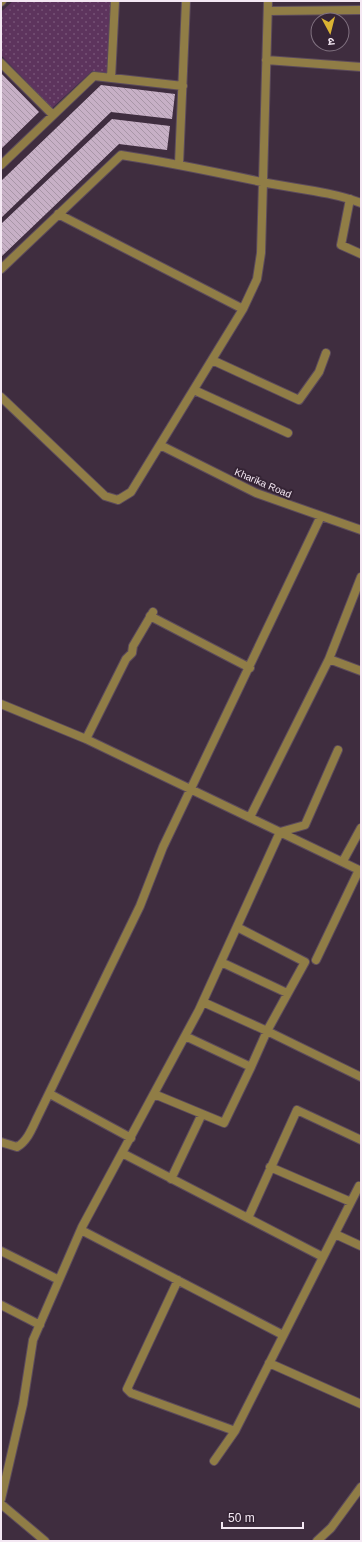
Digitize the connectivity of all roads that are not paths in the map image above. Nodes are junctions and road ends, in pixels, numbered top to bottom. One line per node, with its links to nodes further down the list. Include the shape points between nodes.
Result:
1 (115, 1): 11 (street)
2 (186, 1): 12 (street)
3 (268, 1): 7 (street)
4 (350, 1): 5 (street)
5 (349, 10): 6 (street); 7 (street)
6 (361, 10)
7 (268, 11): 8 (street)
8 (266, 60): 10 (street); 16 (street)
9 (1, 63): 13 (street)
10 (361, 67)
11 (111, 78): 12 (street); 13 (street, via 94,76)
12 (183, 86): 15 (street)
13 (52, 115): 14 (street)
14 (1, 164)
15 (180, 164): 16 (street); 19 (street, via 121,155)
16 (263, 182): 17 (street, via 340,195); 22 (street, via 258,279)
17 (350, 199): 18 (street); 20 (street, via 341,245)
18 (361, 203)
19 (58, 214): 21 (street); 22 (street)
20 (361, 254)
21 (1, 268)
22 (243, 309): 24 (street)
23 (326, 353): 24 (street, via 319,372 299,400)
24 (212, 360): 25 (street)
25 (194, 390): 27 (street); 28 (street)
26 (1, 397): 28 (street, via 105,496 118,500 131,492)
27 (288, 433)
28 (160, 445): 29 (street, Kharika Road, via 256,493)
29 (321, 516): 30 (street, Kharika Road); 33 (street)
30 (361, 530)
31 (361, 577): 32 (street)
32 (329, 659): 34 (street); 39 (street)
33 (250, 668): 36 (street, via 152,614); 38 (street)
34 (361, 671)
35 (1, 704): 36 (street)
36 (86, 739): 38 (street)
37 (338, 750): 41 (street, via 305,825)
38 (192, 789): 39 (street); 53 (street, via 163,847 140,906)
39 (250, 817): 41 (street)
40 (361, 828): 42 (street)
41 (280, 832): 42 (street); 44 (street)
42 (343, 862): 43 (street)
43 (360, 870): 45 (street)
44 (237, 927): 46 (street); 47 (street, via 305,962)
45 (316, 960)
46 (221, 962): 47 (street); 48 (street)
47 (287, 994): 49 (street)
48 (203, 1002): 49 (street); 50 (street)
49 (267, 1031): 51 (street); 52 (street)
50 (185, 1036): 51 (street); 54 (street)
51 (251, 1067): 55 (street, via 224,1122)
52 (361, 1077)
53 (50, 1094): 56 (street); 58 (street, via 21,1145 17,1147)
54 (154, 1094): 55 (street); 56 (street)
55 (202, 1114): 61 (street)
56 (130, 1138): 59 (street)
57 (361, 1140): 60 (street, via 297,1110)
58 (1, 1142)
59 (122, 1153): 61 (street); 65 (street)
60 (270, 1167): 63 (street); 64 (street)
61 (171, 1179): 64 (street)
62 (360, 1185): 63 (street)
63 (351, 1202): 66 (street)
64 (248, 1218): 69 (street)
65 (81, 1230): 70 (street); 71 (street)
66 (335, 1234): 67 (street); 69 (street)
67 (361, 1246)
68 (1, 1251): 70 (street)
69 (323, 1257): 74 (street)
70 (59, 1280): 73 (street)
71 (178, 1280): 74 (street); 77 (street, via 127,1389 131,1393)
72 (1, 1305): 73 (street)
73 (40, 1325): 80 (street, via 33,1340 23,1404)
74 (283, 1335): 75 (street)
75 (269, 1363): 76 (street); 77 (street)
76 (361, 1404)
77 (235, 1431): 78 (street)
78 (214, 1461)
79 (361, 1487): 83 (street, via 331,1528)
80 (1, 1499)
81 (1, 1504): 82 (street)
82 (45, 1541)
83 (317, 1541)

